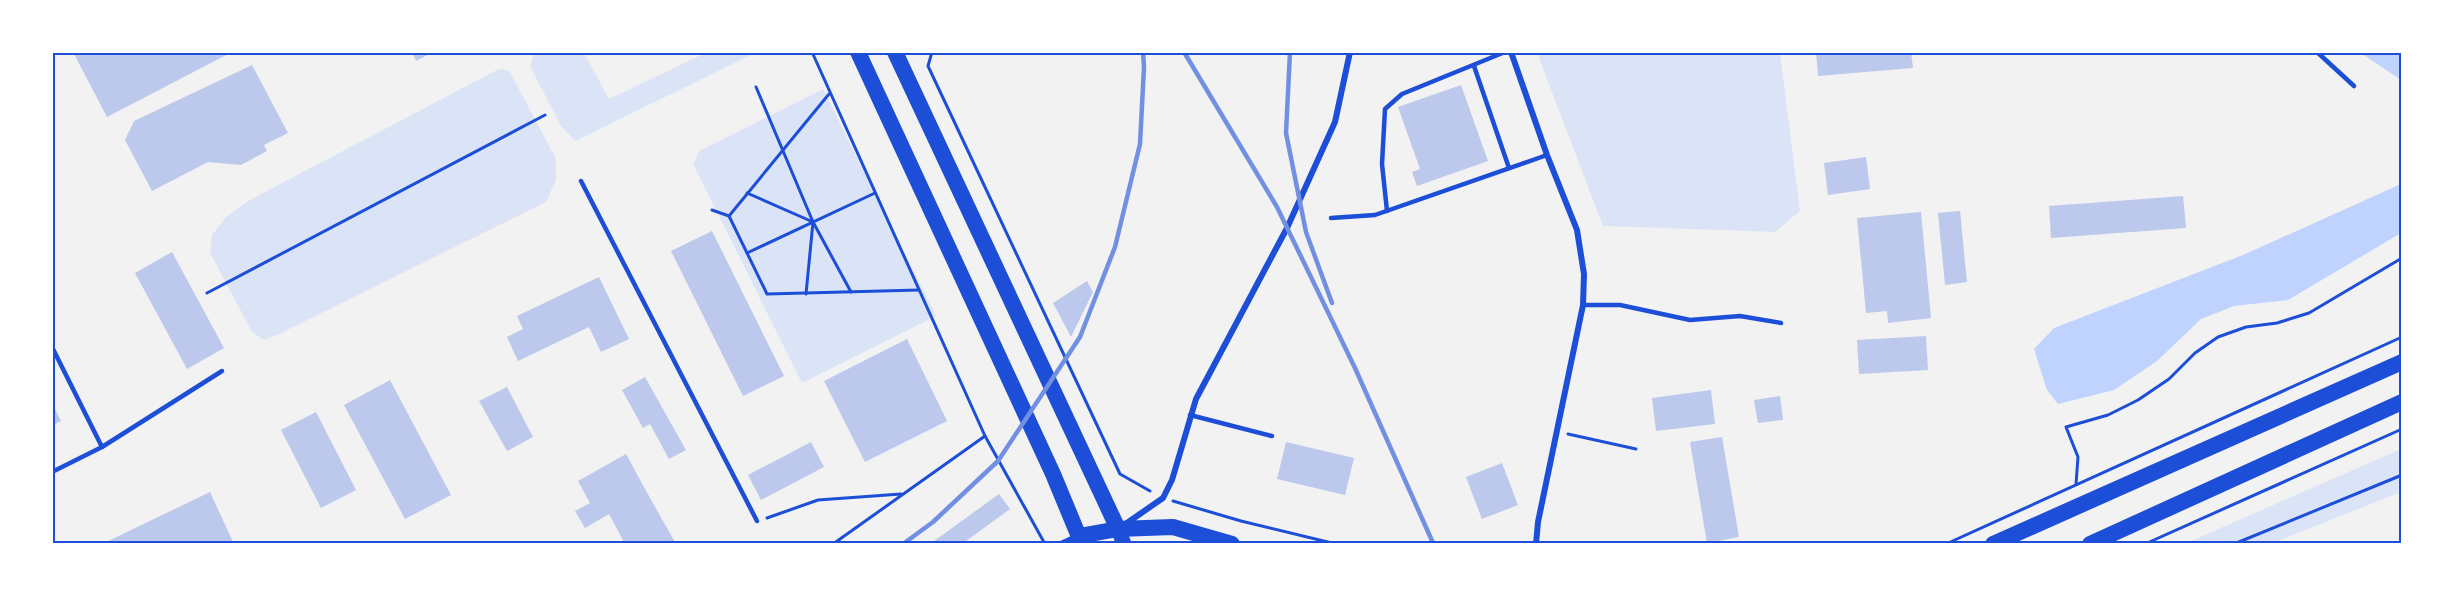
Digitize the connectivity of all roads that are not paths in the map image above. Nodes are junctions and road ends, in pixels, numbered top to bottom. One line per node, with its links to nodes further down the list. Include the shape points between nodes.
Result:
1 (858, 52): 26 (highway)
2 (895, 52): 25 (highway)
3 (1350, 52): 20 (street, via 1335,122 1301,200)
4 (1505, 52): 7 (lane)
5 (1511, 52): 9 (street)
6 (2317, 52): 8 (lane)
7 (1474, 66): 10 (lane); 12 (lane, via 1402,94 1385,109 1382,164)
8 (2354, 86)
9 (1547, 155): 10 (lane); 14 (street, via 1577,230 1584,274)
10 (1509, 168): 12 (lane)
11 (581, 181): 24 (lane)
12 (1387, 211): 13 (lane)
13 (1331, 218)
14 (1583, 304): 15 (lane, via 1620,305 1690,320 1740,316); 29 (street)
15 (1781, 323)
16 (52, 347): 22 (lane)
17 (2402, 362): 30 (highway)
18 (222, 371): 22 (lane)
19 (2402, 402): 31 (highway)
20 (1190, 415): 21 (lane); 25 (street, via 1163,498)
21 (1272, 436)
22 (102, 447): 23 (lane)
23 (52, 472)
24 (757, 521)
25 (1121, 536): 26 (highway); 28 (highway, via 1173,527)
26 (1081, 540): 27 (street)
27 (1060, 543)
28 (1232, 543)
29 (1536, 543)
30 (1993, 543)
31 (2090, 543)

